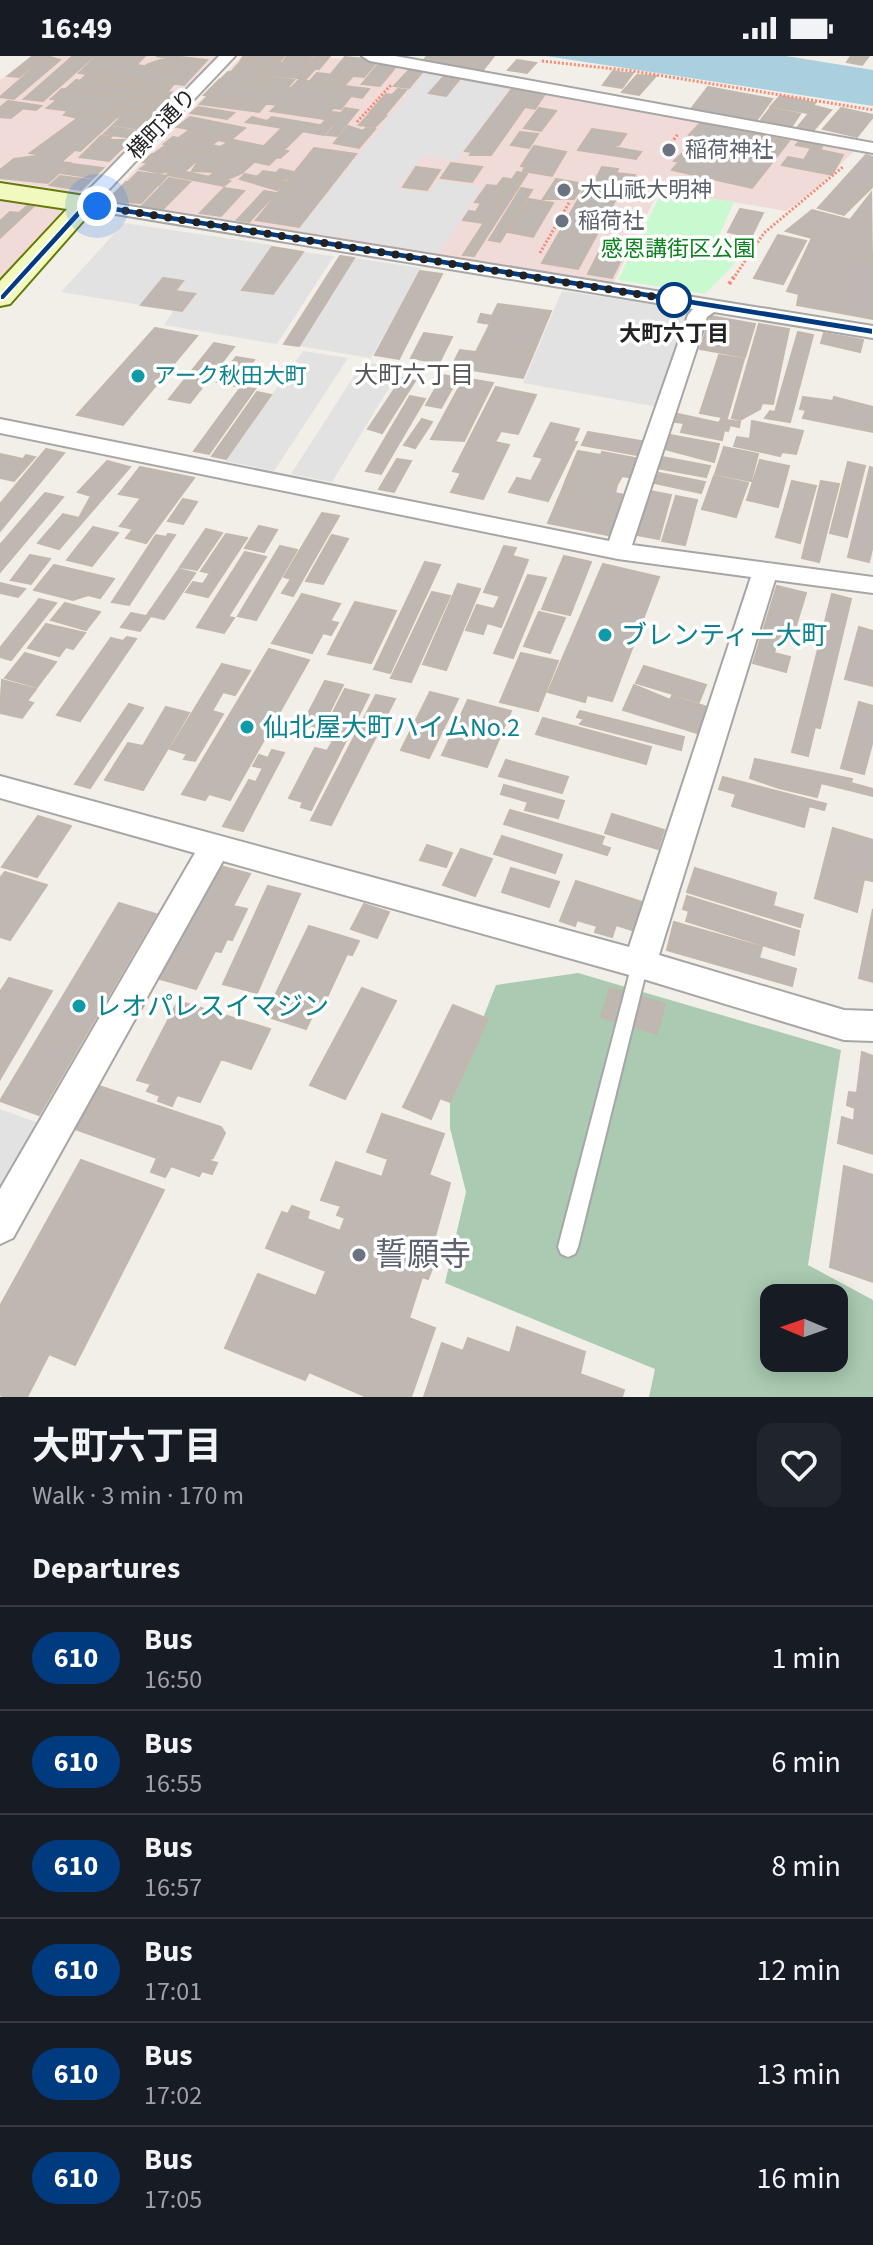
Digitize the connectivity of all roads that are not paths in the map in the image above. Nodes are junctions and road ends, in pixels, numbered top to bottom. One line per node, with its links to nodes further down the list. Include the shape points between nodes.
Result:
1 (227, 56): 5 (street, 横町通り)
2 (370, 56): 3 (street)
3 (869, 147)
4 (0, 191): 5 (street)
5 (85, 204): 6 (street, 横町通り); 7 (street)
6 (0, 298)
7 (710, 305): 8 (street); 10 (street, via 698,315)
8 (873, 332)
9 (0, 426): 10 (street)
10 (618, 551): 11 (street)
11 (765, 571): 12 (street); 15 (street)
12 (873, 585)
13 (0, 787): 14 (street)
14 (216, 845): 15 (street); 17 (street)
15 (640, 964): 16 (street, via 844,1025); 18 (lane)
16 (873, 1026)
17 (0, 1225)
18 (568, 1247)

